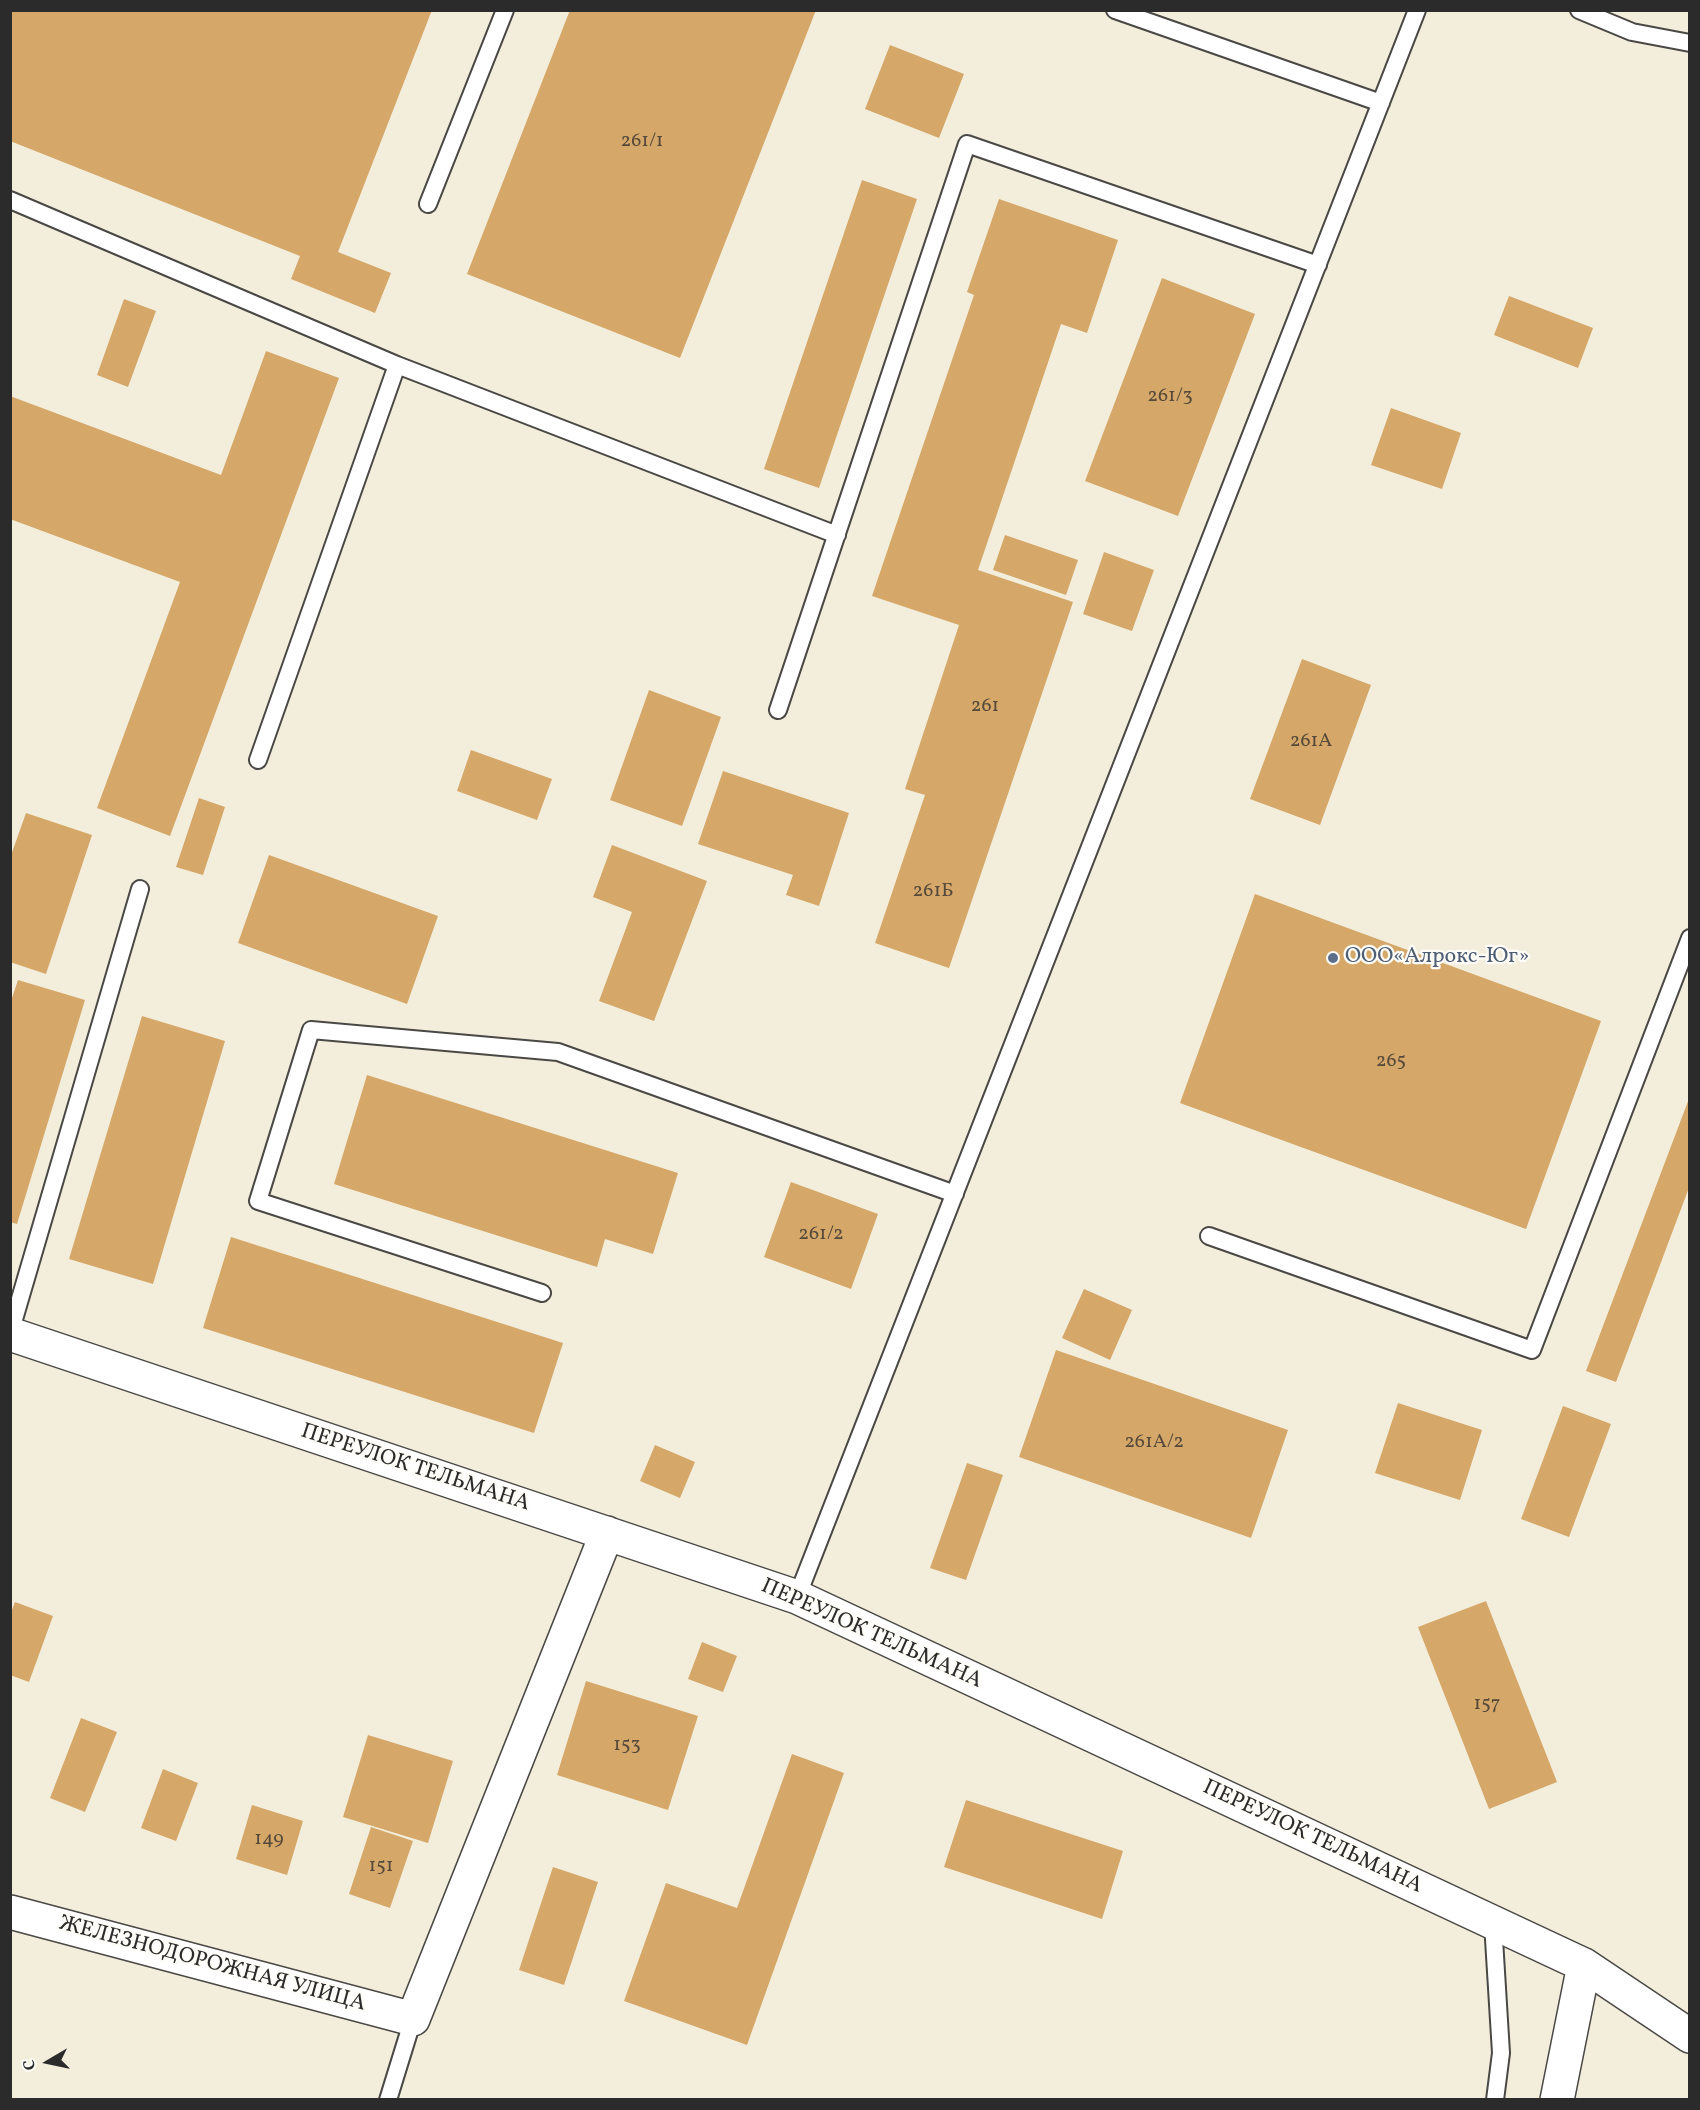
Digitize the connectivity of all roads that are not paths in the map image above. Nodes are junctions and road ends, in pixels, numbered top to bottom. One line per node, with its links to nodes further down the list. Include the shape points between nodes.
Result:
1 (505, 10): 8 (lane)
2 (1115, 10): 6 (lane)
3 (1417, 10): 6 (lane)
4 (1579, 10): 5 (lane, via 1632,32)
5 (1689, 43)
6 (1381, 103): 9 (lane)
7 (10, 200): 10 (lane)
8 (428, 204)
9 (1318, 265): 11 (lane, via 968,144); 16 (lane)
10 (397, 365): 11 (lane); 13 (lane)
11 (837, 535): 12 (lane)
12 (778, 710)
13 (258, 760)
14 (141, 889): 19 (lane)
15 (1689, 938): 17 (lane, via 1532,1350)
16 (955, 1194): 18 (lane, via 558,1052 311,1030 258,1201); 21 (lane)
17 (1209, 1236)
18 (542, 1293)
19 (10, 1334): 20 (street, ПЕРЕУЛОК ТЕЛЬМАНА)
20 (607, 1533): 21 (street, ПЕРЕУЛОК ТЕЛЬМАНА); 25 (street)
21 (797, 1598): 23 (street, ПЕРЕУЛОК ТЕЛЬМАНА)
22 (10, 1912): 25 (street, ЖЕЛЕЗНОДОРОЖНАЯ УЛИЦА)
23 (1493, 1923): 24 (street, ПЕРЕУЛОК ТЕЛЬМАНА); 28 (lane, via 1501,2053)
24 (1584, 1965): 26 (street, ПЕРЕУЛОК ТЕЛЬМАНА); 29 (street)
25 (413, 2019): 27 (lane)
26 (1689, 2036)
27 (388, 2100)
28 (1495, 2100)
29 (1557, 2100)

